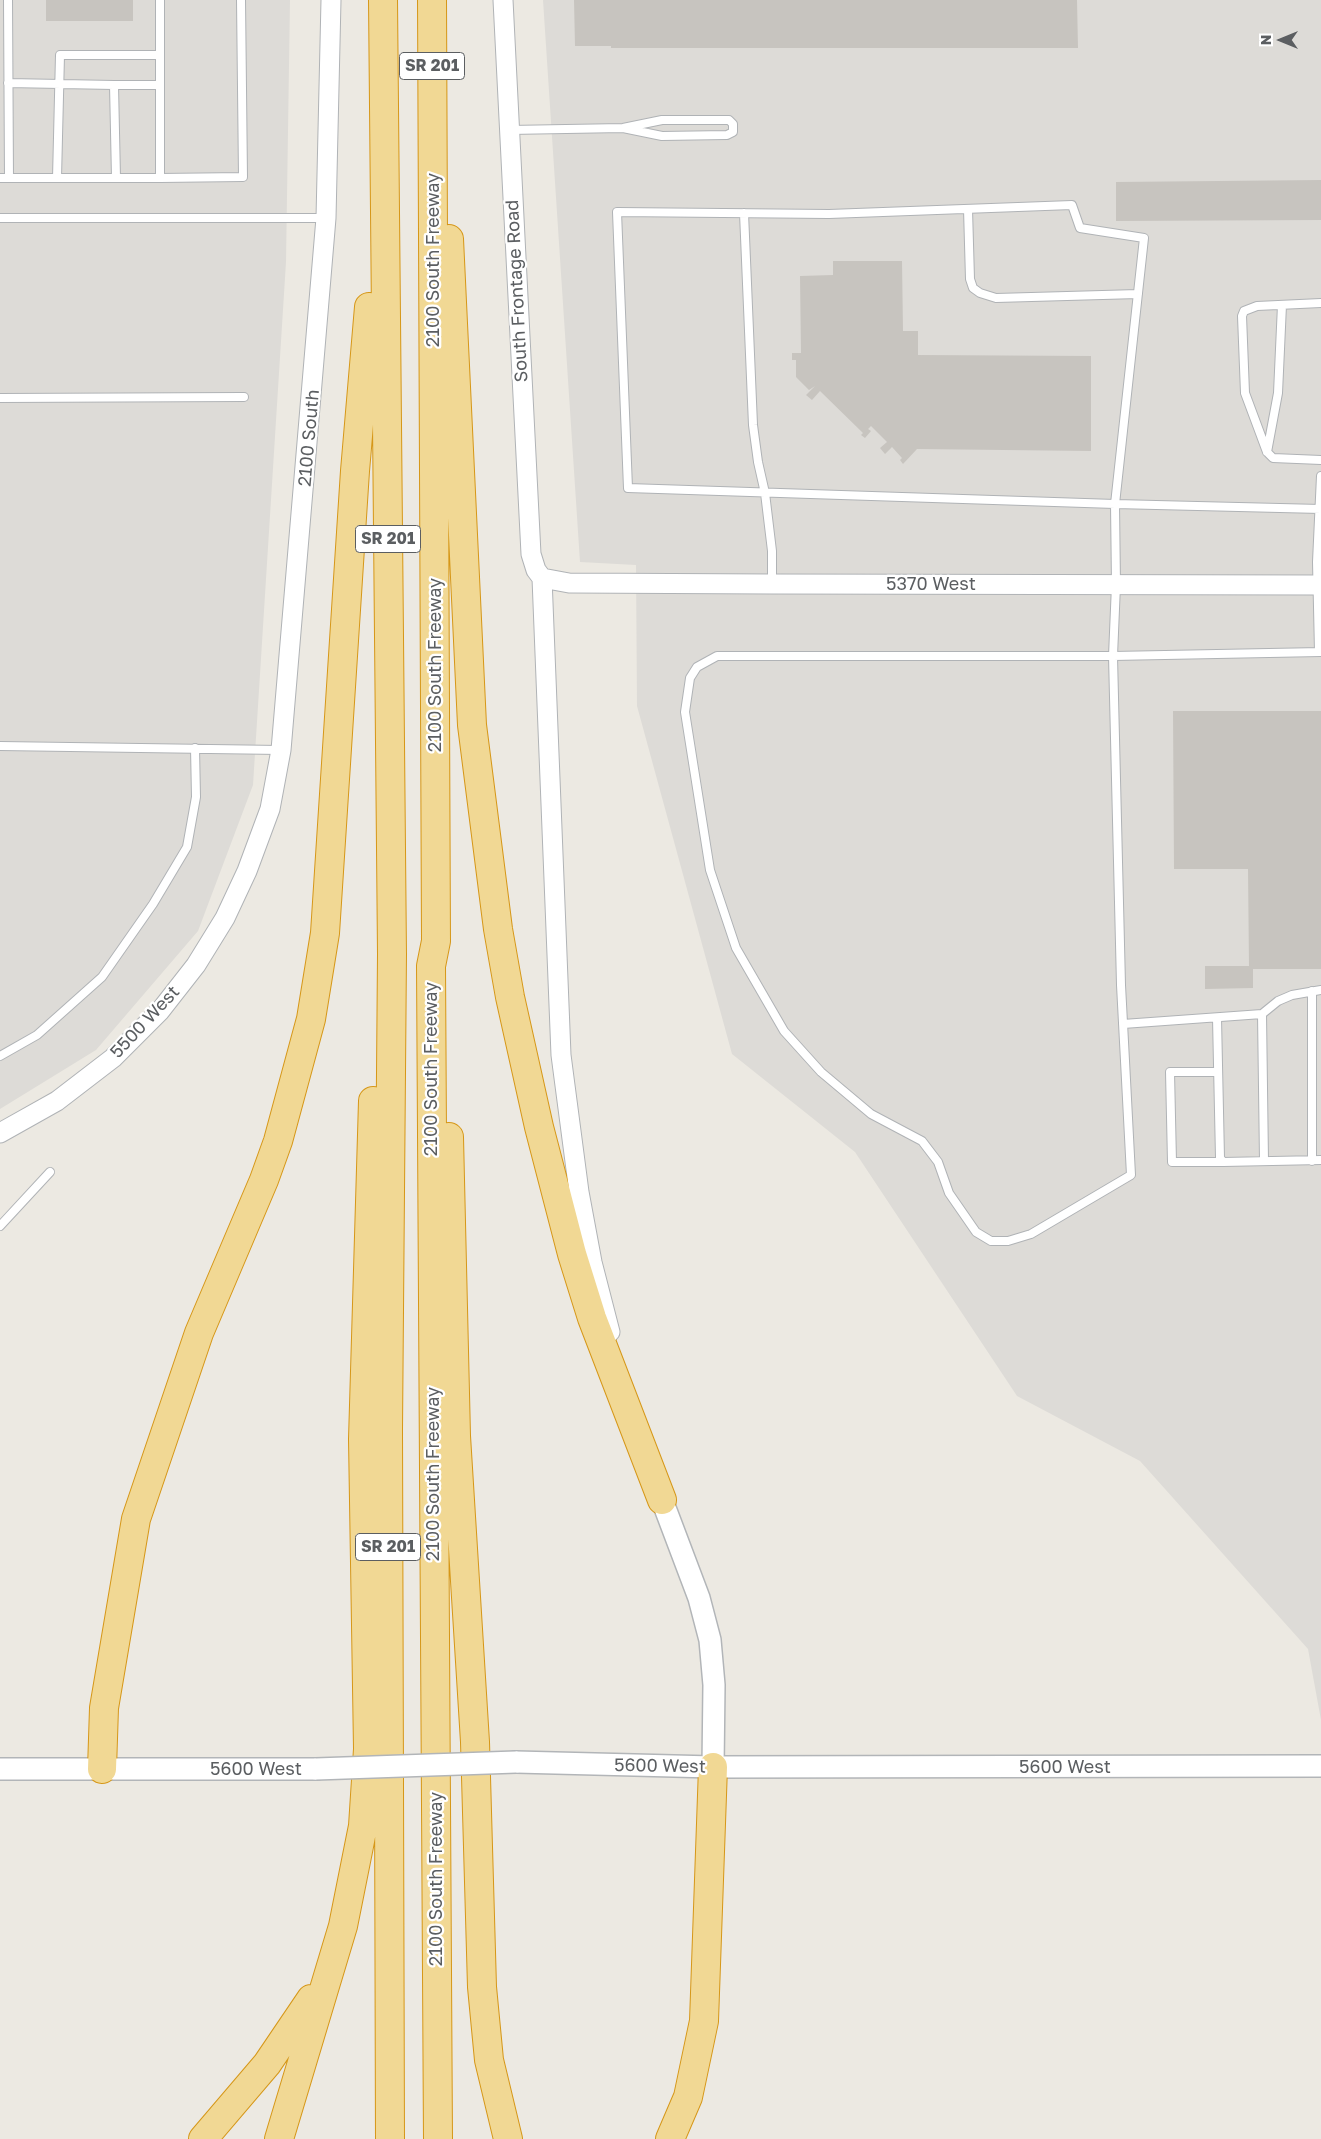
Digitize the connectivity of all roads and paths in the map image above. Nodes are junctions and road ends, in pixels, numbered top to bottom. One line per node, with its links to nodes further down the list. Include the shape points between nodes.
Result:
1 (8, 0): 9 (lane)
2 (160, 0): 8 (lane)
3 (241, 0): 21 (lane, via 243,177)
4 (331, 0): 25 (street, 2100 South)
5 (382, 0): 13 (highway, SR 201)
6 (432, 0): 16 (highway, 2100 South Freeway / SR 201)
7 (503, 0): 15 (street, South Frontage Road)
8 (160, 55): 10 (lane, via 60,55); 12 (lane)
9 (8, 83): 10 (lane); 18 (lane)
10 (60, 84): 11 (lane); 19 (lane)
11 (114, 85): 12 (lane); 20 (lane)
12 (160, 85): 21 (lane)
13 (383, 124): 48 (highway, SR 201); 67 (highway, via 355,471 325,934 319,976 301,1061 278,1141 199,1333 136,1519 104,1708)
14 (623, 128): 14 (lane, via 662,136 727,135 733,132 733,124 729,120 662,120); 15 (lane)
15 (509, 130): 37 (street, South Frontage Road, via 531,554)
16 (432, 131): 47 (highway, 2100 South Freeway / SR 201); 63 (highway, via 444,180 453,284 463,579 472,725 498,929 554,1191 572,1254 592,1318)
17 (0, 178): 18 (lane)
18 (9, 178): 19 (lane)
19 (57, 178): 20 (lane)
20 (116, 178): 21 (lane)
21 (160, 178)
22 (968, 209): 23 (lane, via 829,214); 26 (lane, via 970,279 980,294 996,298); 26 (lane, via 1072,205 1080,228 1144,238)
23 (744, 213): 34 (lane, via 753,425); 34 (lane, via 617,212 628,488)
24 (0, 218): 25 (lane)
25 (326, 218): 45 (street, 2100 South)
26 (1138, 294): 35 (lane)
27 (1321, 303): 28 (lane)
28 (1282, 305): 31 (lane, via 1278,393); 31 (lane, via 1250,308 1242,316 1244,393)
29 (244, 397): 30 (lane)
30 (0, 398)
31 (1267, 452): 32 (lane, via 1273,458)
32 (1321, 460)
33 (1321, 476): 36 (lane)
34 (765, 493): 35 (lane); 38 (lane, via 772,551)
35 (1116, 504): 36 (lane); 39 (lane)
36 (1320, 509): 40 (lane)
37 (542, 578): 38 (street, 5370 West, via 569,582); 63 (street, via 556,966 568,1123 584,1223 604,1309)
38 (772, 584): 39 (street, 5370 West)
39 (1116, 584): 40 (street, 5370 West); 42 (lane)
40 (1319, 585): 41 (lane)
41 (1320, 652): 42 (lane)
42 (1113, 656): 53 (lane); 53 (lane, via 717,656 697,667 690,678 685,712 710,870 736,948 784,1031 821,1072 871,1114 922,1141 938,1162 949,1193 976,1232 991,1241 1008,1241 1031,1234 1131,1175)
43 (0, 746): 44 (lane)
44 (195, 748): 45 (lane); 54 (lane, via 196,797 187,847 153,904 102,978 37,1035)
45 (281, 750): 46 (street, 2100 South, via 270,809)
46 (248, 871): 56 (street, 5500 West, via 206,950 160,1012 113,1058 58,1101)
47 (436, 941): 72 (highway, 2100 South Freeway / SR 201, via 431,966); 73 (highway, via 452,1186 456,1436 473,1713 482,1987 489,2060)
48 (392, 954): 68 (highway, via 374,1022 363,1439 366,1787 351,1893); 71 (highway, SR 201, via 388,1429)
49 (1321, 990): 50 (lane)
50 (1312, 991): 51 (lane, via 1278,1001); 59 (lane)
51 (1262, 1014): 52 (lane); 58 (lane)
52 (1218, 1018): 53 (lane); 55 (lane)
53 (1123, 1024)
54 (0, 1056)
55 (1218, 1072): 60 (lane, via 1218,1149); 60 (lane, via 1170,1072 1172,1162)
56 (0, 1133)
57 (1321, 1160): 59 (lane)
58 (1264, 1161): 59 (lane); 60 (lane)
59 (1312, 1161)
60 (1224, 1162)
61 (50, 1172): 62 (lane)
62 (0, 1226)
63 (662, 1500): 65 (main road, via 699,1598 710,1640 714,1685)
64 (1321, 1766): 65 (main road, 5600 West)
65 (713, 1767): 67 (main road, 5600 West, bridge, via 516,1762 316,1769); 74 (highway, via 704,2021 688,2097)
66 (0, 1769): 67 (main road, 5600 West)
67 (102, 1769)
68 (332, 1955): 69 (highway, via 313,1995 291,2030 243,2095); 70 (highway)
69 (203, 2139)
70 (279, 2139)
71 (390, 2139)
72 (438, 2139)
73 (508, 2139)
74 (670, 2139)

